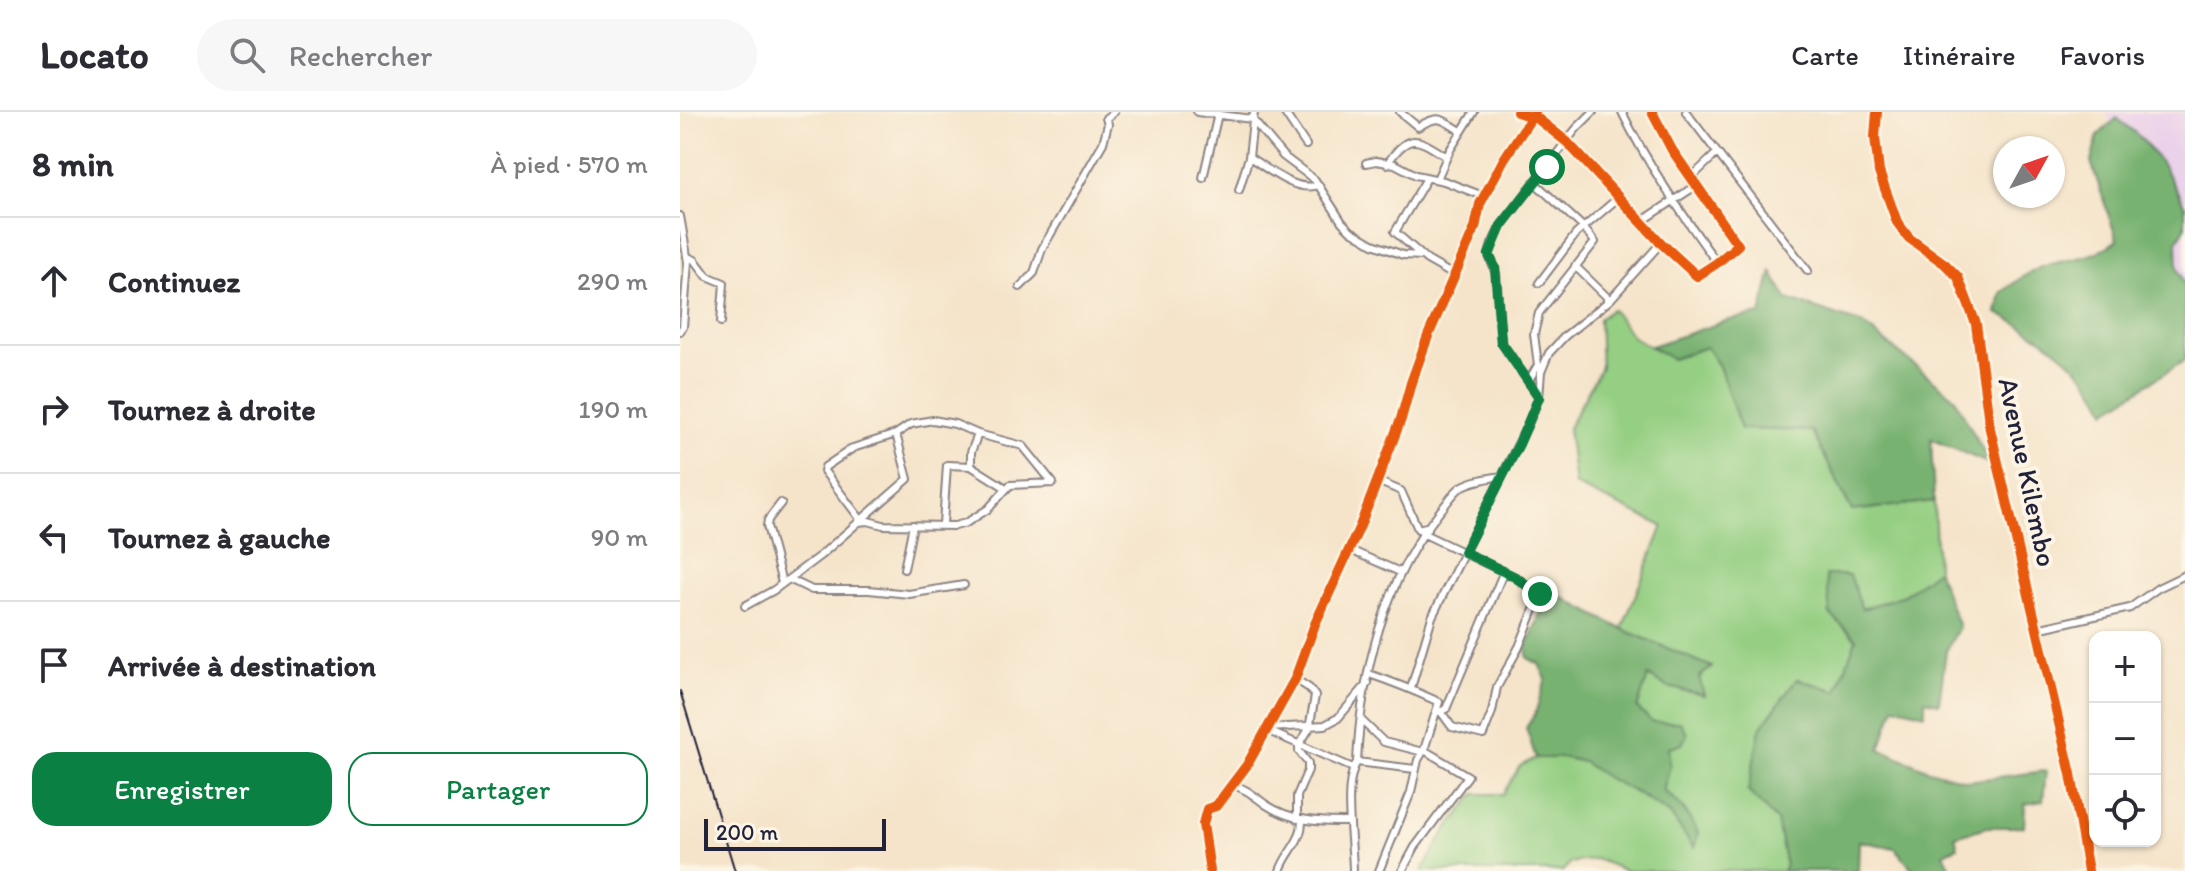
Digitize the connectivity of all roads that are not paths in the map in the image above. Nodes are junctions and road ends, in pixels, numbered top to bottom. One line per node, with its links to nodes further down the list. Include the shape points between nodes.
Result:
1 (1114, 112): 47 (street, via 1106,118 1103,143 1042,249 1034,273)
2 (1197, 112): 13 (street)
3 (1254, 112): 15 (street)
4 (1284, 112): 18 (street)
5 (1400, 112): 16 (street, via 1418,127 1437,118)
6 (1474, 112): 16 (street)
7 (1517, 112): 14 (street)
8 (1593, 112): 17 (street)
9 (1622, 112): 33 (street)
10 (1652, 112): 28 (street)
11 (1686, 112): 19 (street)
12 (1877, 112): 73 (street, Avenue Kilembo, via 1879,172 1897,222 1958,277 1976,324 1990,429)
13 (1218, 114): 15 (street); 24 (street)
14 (1533, 114): 17 (street); 31 (street)
15 (1255, 123): 20 (street); 29 (street, via 1283,156)
16 (1461, 131): 21 (street)
17 (1567, 142): 27 (street); 32 (street)
18 (1306, 145)
19 (1716, 154): 28 (street, via 1695,174); 44 (street)
20 (1249, 157): 29 (street, via 1298,185); 30 (street)
21 (1447, 157): 23 (street, via 1414,139); 26 (street)
22 (1366, 163): 23 (street)
23 (1387, 164): 25 (street)
24 (1203, 178)
25 (1427, 178): 26 (street); 37 (street, via 1395,230)
26 (1437, 179): 31 (street)
27 (1534, 182): 36 (street); 51 (street, via 1501,226 1489,255 1495,267 1501,342)
28 (1696, 182): 33 (street); 42 (street, via 1738,245)
29 (1319, 185): 39 (street, via 1351,231)
30 (1239, 190)
31 (1483, 196): 45 (street)
32 (1618, 198): 35 (street); 36 (street)
33 (1673, 200): 35 (street); 42 (street)
34 (680, 216): 41 (street)
35 (1641, 222): 38 (street)
36 (1583, 227): 43 (street, via 1595,242); 46 (street)
37 (1403, 240): 39 (street); 40 (street)
38 (1661, 243): 42 (street, via 1697,276); 48 (street)
39 (1403, 255): 40 (street)
40 (1422, 256): 45 (street)
41 (688, 257): 49 (street, via 707,276 724,283); 50 (street)
42 (1717, 263)
43 (1575, 266): 48 (street); 51 (street, via 1539,313 1534,334 1538,365)
44 (1808, 271)
45 (1455, 276): 57 (street)
46 (1539, 283)
47 (1020, 287)
48 (1610, 300): 52 (street, via 1549,353)
49 (721, 322)
50 (680, 331)
51 (1529, 380): 52 (street)
52 (1539, 397): 56 (street)
53 (896, 434): 54 (street, via 925,420 953,423); 60 (street, via 908,479); 60 (street, via 853,448 825,467)
54 (978, 434): 55 (street); 58 (street, via 1023,446 1053,483)
55 (971, 466): 58 (street); 61 (street, via 946,466)
56 (1502, 476): 63 (street, via 1459,489); 65 (street)
57 (1377, 481): 63 (street, via 1401,491 1418,529); 64 (street)
58 (1006, 488): 61 (street, via 976,519)
59 (781, 503): 70 (street, via 767,526)
60 (859, 521): 62 (street); 70 (street)
61 (943, 524): 62 (street)
62 (913, 525): 66 (street)
63 (1424, 530): 65 (street); 68 (street)
64 (1350, 550): 68 (street); 75 (street)
65 (1464, 552): 67 (street); 77 (street, via 1432,617)
66 (904, 569)
67 (1504, 571): 78 (street, via 1446,709); 78 (street, via 1540,595 1497,687 1483,735 1452,727)
68 (1400, 572): 74 (street)
69 (2185, 575): 73 (street, via 2130,608)
70 (786, 581): 71 (street, via 812,590 909,594); 72 (street)
71 (964, 585)
72 (745, 606)
73 (2037, 629): 94 (street, Avenue Kilembo)
74 (1369, 674): 76 (street); 77 (street)
75 (1295, 679): 80 (street, via 1315,696); 81 (street)
76 (1368, 683): 79 (street); 80 (street, via 1338,718)
77 (1411, 688): 78 (street, via 1437,700)
78 (1439, 711): 83 (street)
79 (1362, 721): 83 (street, via 1384,742); 84 (street)
80 (1310, 726): 81 (street); 82 (street)
81 (1267, 729): 82 (street); 86 (street)
82 (1299, 745): 84 (street); 87 (street, via 1308,763 1297,796)
83 (1424, 751): 85 (street); 93 (street, via 1468,776)
84 (1355, 765): 85 (street); 88 (street)
85 (1415, 769): 92 (street)
86 (1233, 785): 87 (street); 89 (street, via 1207,809 1203,824)
87 (1300, 820): 88 (street); 90 (street, via 1300,840)
88 (1350, 822): 91 (street)
89 (1210, 871)
90 (1280, 871)
91 (1353, 871)
92 (1379, 871)
93 (1402, 871)
94 (2088, 871)

